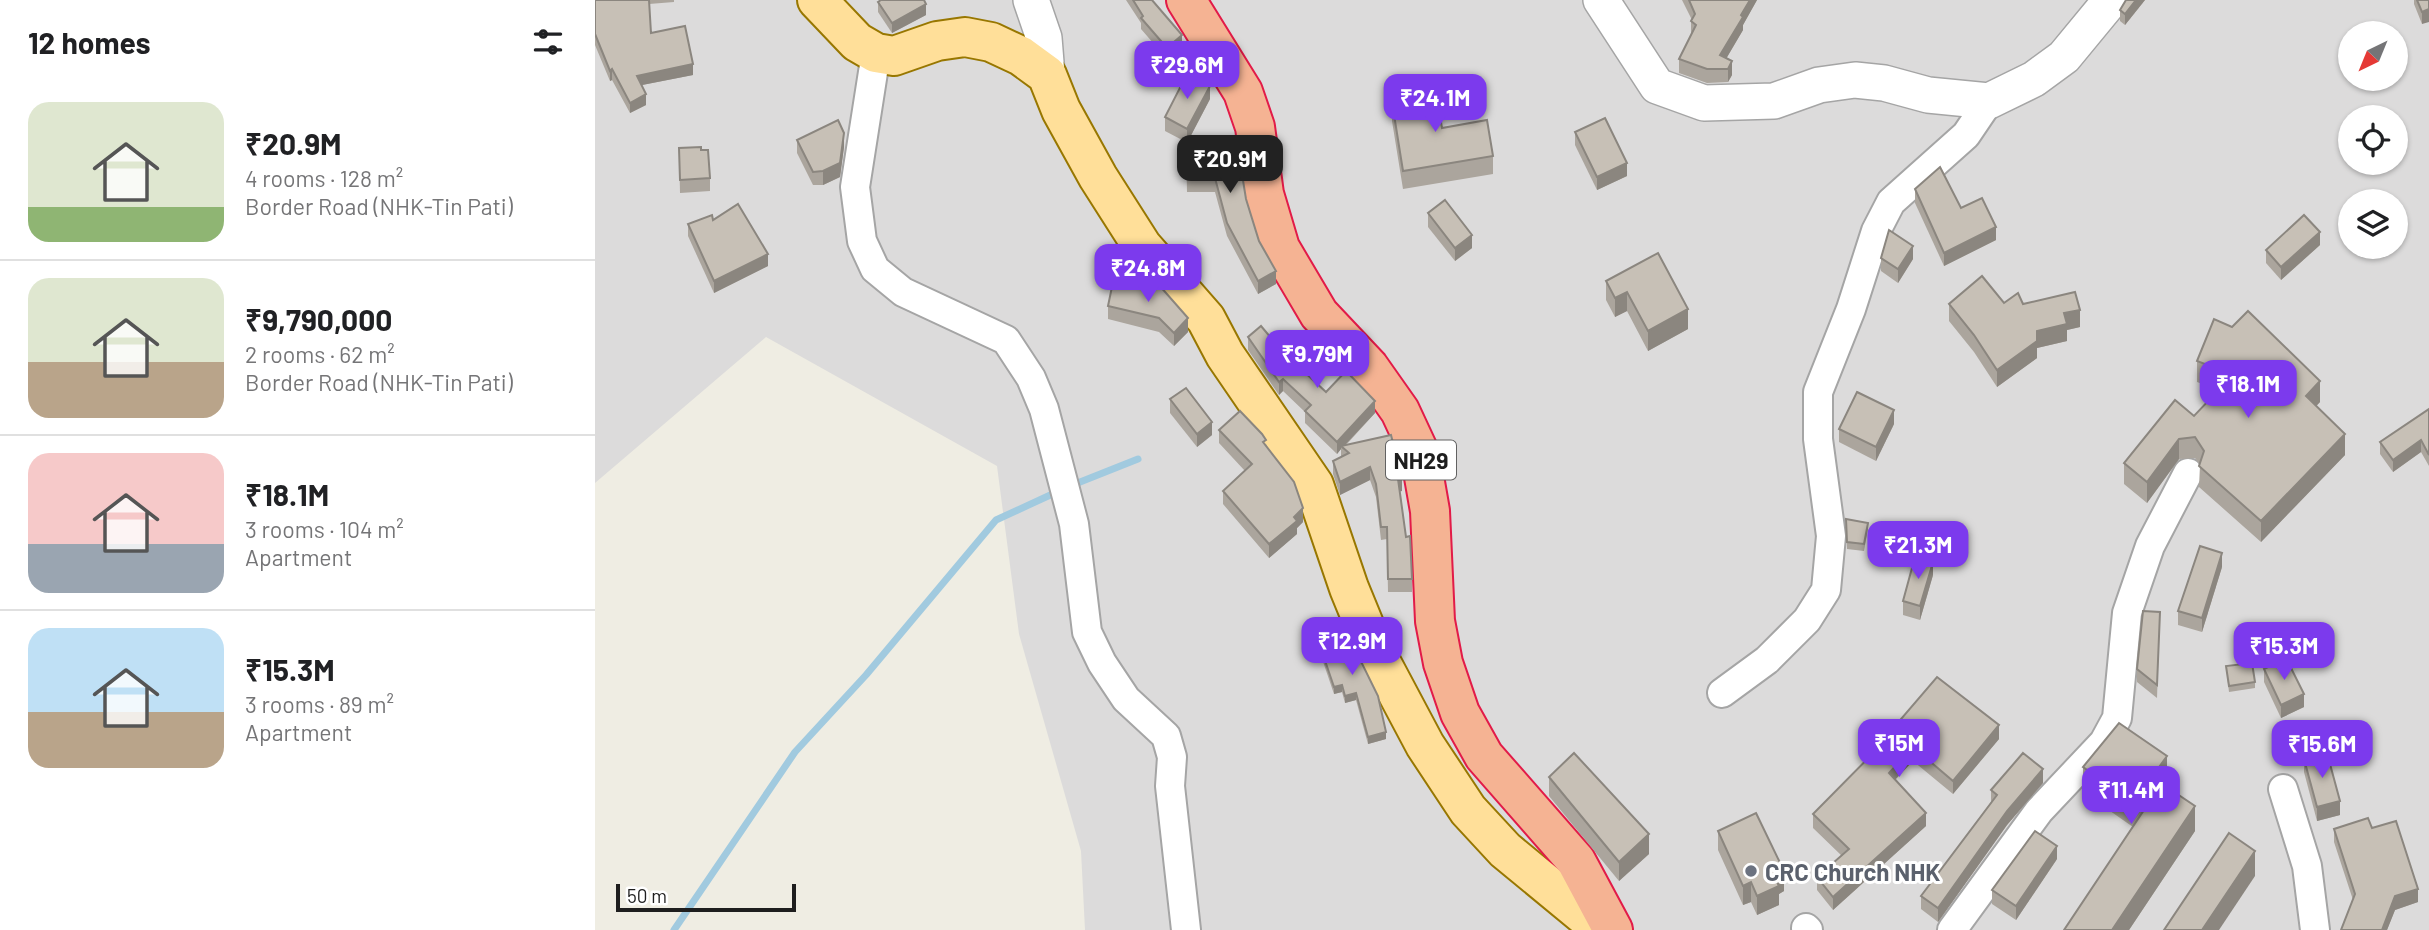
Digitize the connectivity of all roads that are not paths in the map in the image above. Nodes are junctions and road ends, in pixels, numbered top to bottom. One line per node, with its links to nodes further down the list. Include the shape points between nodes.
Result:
1 (817, 0): 6 (main road, via 857,42)
2 (1031, 0): 7 (street, via 1044,38)
3 (1186, 0): 14 (highway, NH29, via 1243,92 1255,127 1263,194 1280,248 1319,314 1369,367 1400,411 1420,454 1430,511 1435,621 1460,713 1485,757 1576,862)
4 (1601, 0): 8 (street, via 1657,86 1704,103 1774,101 1819,85 1855,80)
5 (2111, 0): 8 (street, via 2064,57)
6 (876, 53): 7 (main road, via 894,56 965,37 1011,51); 12 (street, via 855,187 862,241 875,269 903,292 1006,340 1031,378 1045,409 1074,524 1087,632 1126,699 1166,736)
7 (1047, 75): 13 (main road, via 1098,177 1142,246 1206,319 1225,355 1314,485 1374,649 1425,745 1468,810 1505,850)
8 (1989, 101): 10 (street, via 1966,135 1891,202 1876,231 1818,392 1818,439 1831,537 1826,590 1807,620 1767,660)
9 (2188, 473): 15 (street, via 2150,546 2127,613 2117,718 2103,742 2039,811)
10 (1722, 693)
11 (2283, 789): 16 (street, via 2307,866)
12 (1186, 930)
13 (1602, 930)
14 (1613, 930)
15 (1952, 930)
16 (2315, 930)

